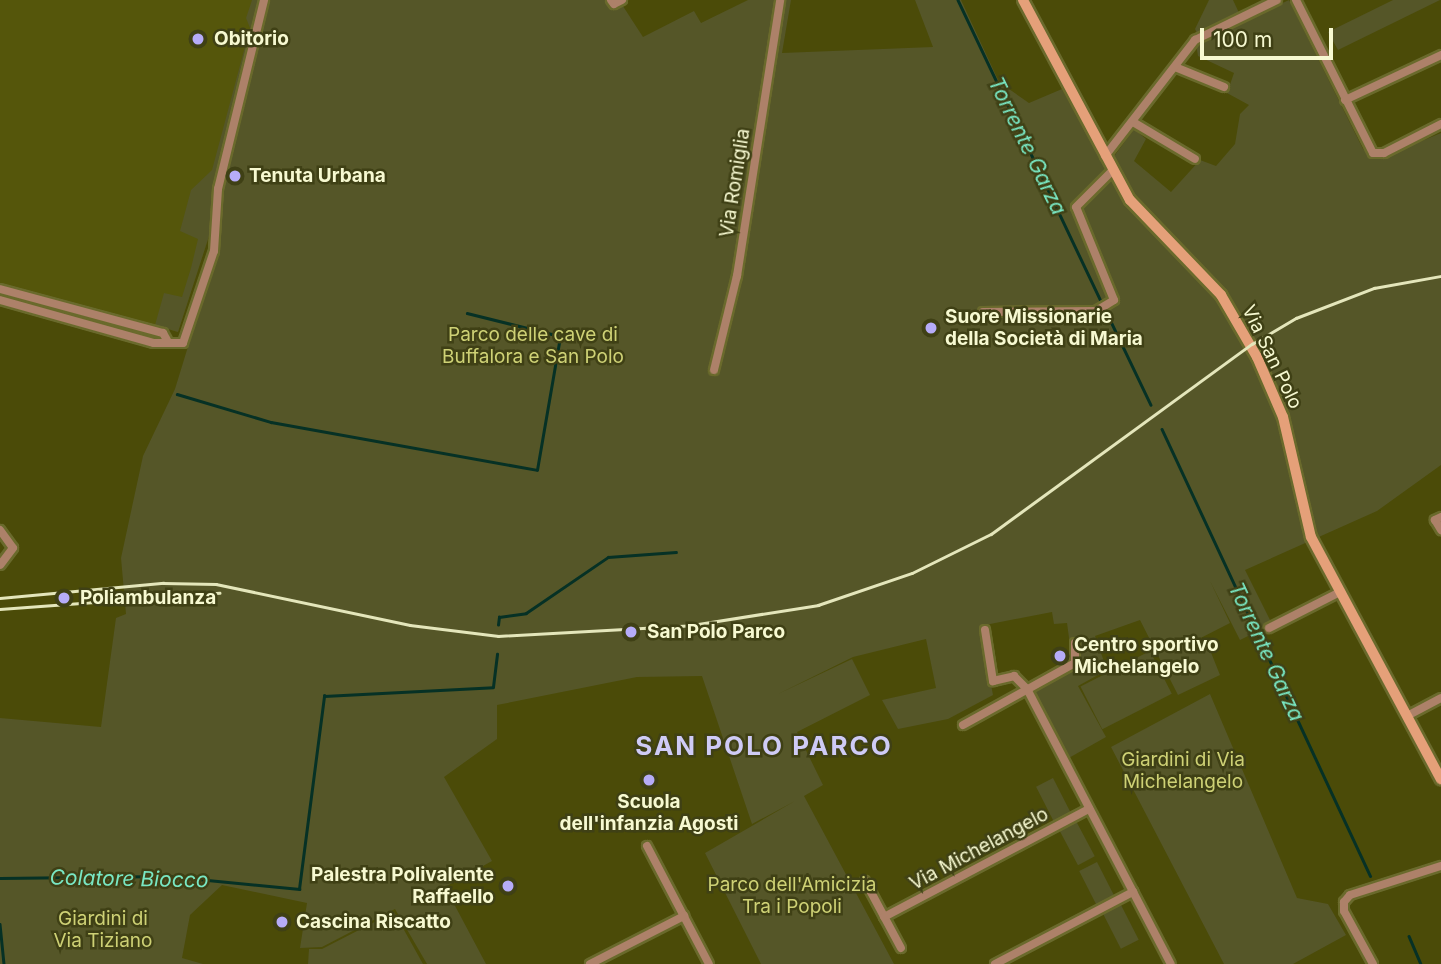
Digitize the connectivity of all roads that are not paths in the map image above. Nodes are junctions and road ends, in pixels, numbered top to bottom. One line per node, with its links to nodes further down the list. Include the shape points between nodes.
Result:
1 (264, 0): 22 (street, via 218,189 214,251 183,343)
2 (780, 0): 23 (street, Via Romiglia, via 737,276)
3 (1023, 0): 12 (main road, Via San Polo)
4 (1277, 0): 7 (street, via 1195,40)
5 (1296, 0): 9 (street)
6 (1441, 55): 9 (street)
7 (1175, 67): 8 (street); 10 (street)
8 (1224, 87)
9 (1345, 100): 11 (street, via 1373,153 1384,153)
10 (1133, 122): 12 (street); 13 (street)
11 (1441, 124)
12 (1105, 156): 14 (main road, Via San Polo)
13 (1195, 159)
14 (1113, 170): 19 (street, via 1076,207 1114,300 1096,311); 28 (main road, Via San Polo, via 1146,220 1221,295 1257,357 1283,417 1302,514)
15 (0, 289): 17 (street)
16 (0, 300): 18 (street)
17 (48, 302): 18 (street); 20 (street)
18 (38, 310): 21 (street)
19 (983, 312)
20 (149, 329): 21 (street); 22 (street, via 163,333)
21 (119, 332): 22 (street, via 154,343)
22 (167, 340)
23 (714, 370)
24 (1441, 517): 26 (street, via 1436,520)
25 (0, 530): 27 (street, via 13,548)
26 (1441, 530)
27 (1, 563)
28 (1340, 592): 29 (street); 34 (main road, Via San Polo)
29 (1269, 628)
30 (985, 630): 32 (street, via 993,681 1014,676)
31 (1075, 643): 32 (street, via 1075,663)
32 (1027, 689): 35 (street); 37 (street)
33 (1441, 698): 34 (street)
34 (1407, 716): 36 (main road, Via San Polo)
35 (963, 725)
36 (1441, 779)
37 (1089, 808): 41 (street); 43 (street, Via Michelangelo)
38 (647, 846): 42 (street)
39 (1441, 866): 49 (street, via 1350,895 1344,902 1344,911)
40 (865, 881): 43 (street)
41 (1133, 892): 47 (street); 48 (street)
42 (684, 916): 45 (street); 46 (street)
43 (884, 917): 44 (street)
44 (901, 948)
45 (590, 964)
46 (709, 964)
47 (995, 964)
48 (1171, 964)
49 (1373, 964)

